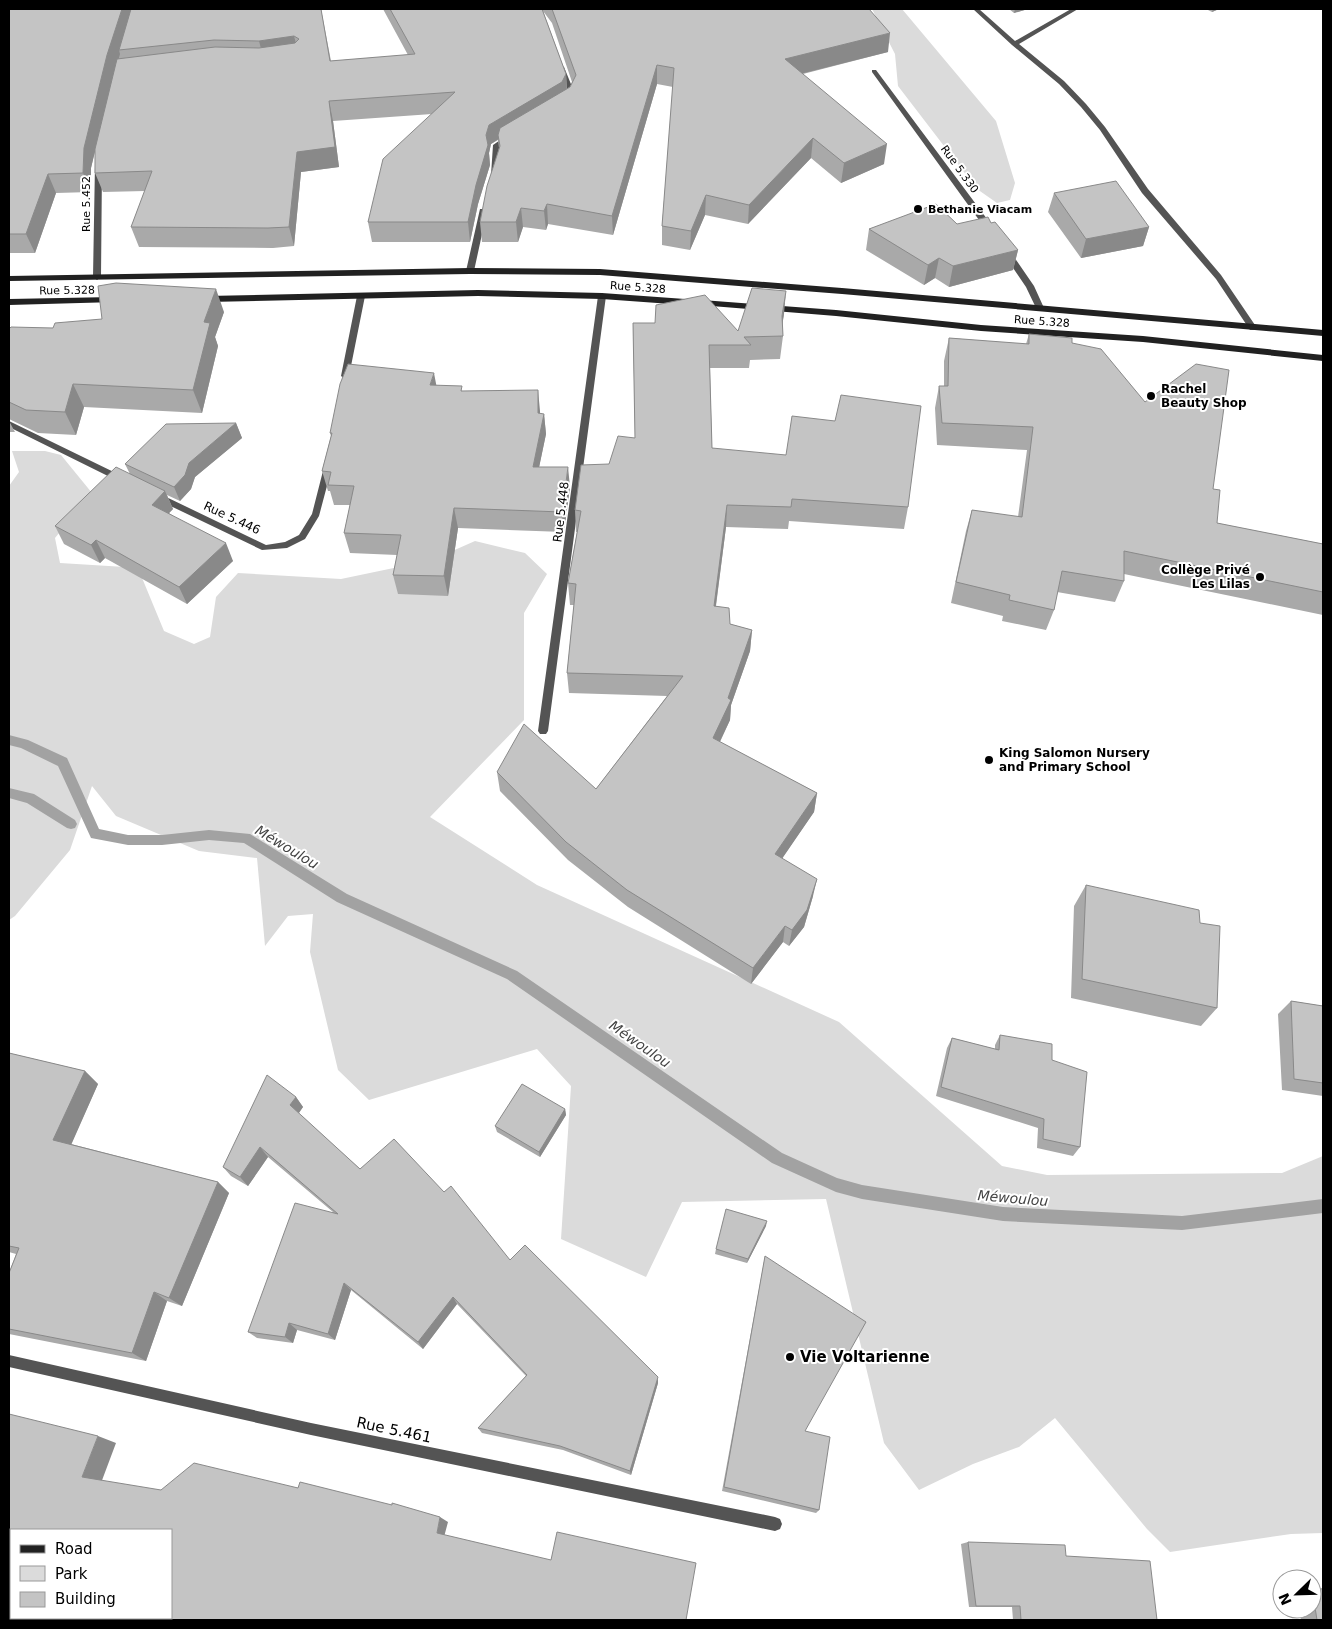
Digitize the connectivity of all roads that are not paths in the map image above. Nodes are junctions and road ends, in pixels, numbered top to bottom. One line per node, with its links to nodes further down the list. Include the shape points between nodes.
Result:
1 (976, 9): 3 (street)
2 (1075, 9): 3 (street)
3 (1014, 44): 22 (street, via 1079,100 1163,214 1228,289)
4 (560, 62): 6 (street, via 572,94 568,104)
5 (874, 71): 11 (street, Rue 5.330)
6 (560, 109)
7 (519, 132): 9 (street, via 497,145)
8 (100, 159): 14 (street, Rue 5.452, via 97,168)
9 (493, 180)
10 (484, 206): 13 (street)
11 (992, 233)
12 (1003, 248): 21 (street, via 1030,286)
13 (470, 271): 14 (main road, Rue 5.328); 21 (main road, Rue 5.328, via 600,272)
14 (97, 277): 15 (main road, Rue 5.328)
15 (9, 279)
16 (361, 296): 17 (main road, Rue 5.328, via 478,293); 18 (main road, Rue 5.328); 25 (street)
17 (602, 296): 24 (main road, Rue 5.328, via 1143,339); 30 (street, Rue 5.448)
18 (195, 299)
19 (118, 300): 20 (main road, Rue 5.328)
20 (9, 302)
21 (1040, 308): 22 (main road, Rue 5.328)
22 (1253, 328): 23 (main road, Rue 5.328)
23 (1323, 333)
24 (1323, 358)
25 (343, 390)
26 (9, 424): 28 (street)
27 (330, 455): 29 (street, Rue 5.446, via 316,514 302,537 287,545 265,548)
28 (130, 484)
29 (148, 492)
30 (543, 730)
31 (9, 1362): 32 (street, Rue 5.461, via 310,1429)
32 (775, 1524)

